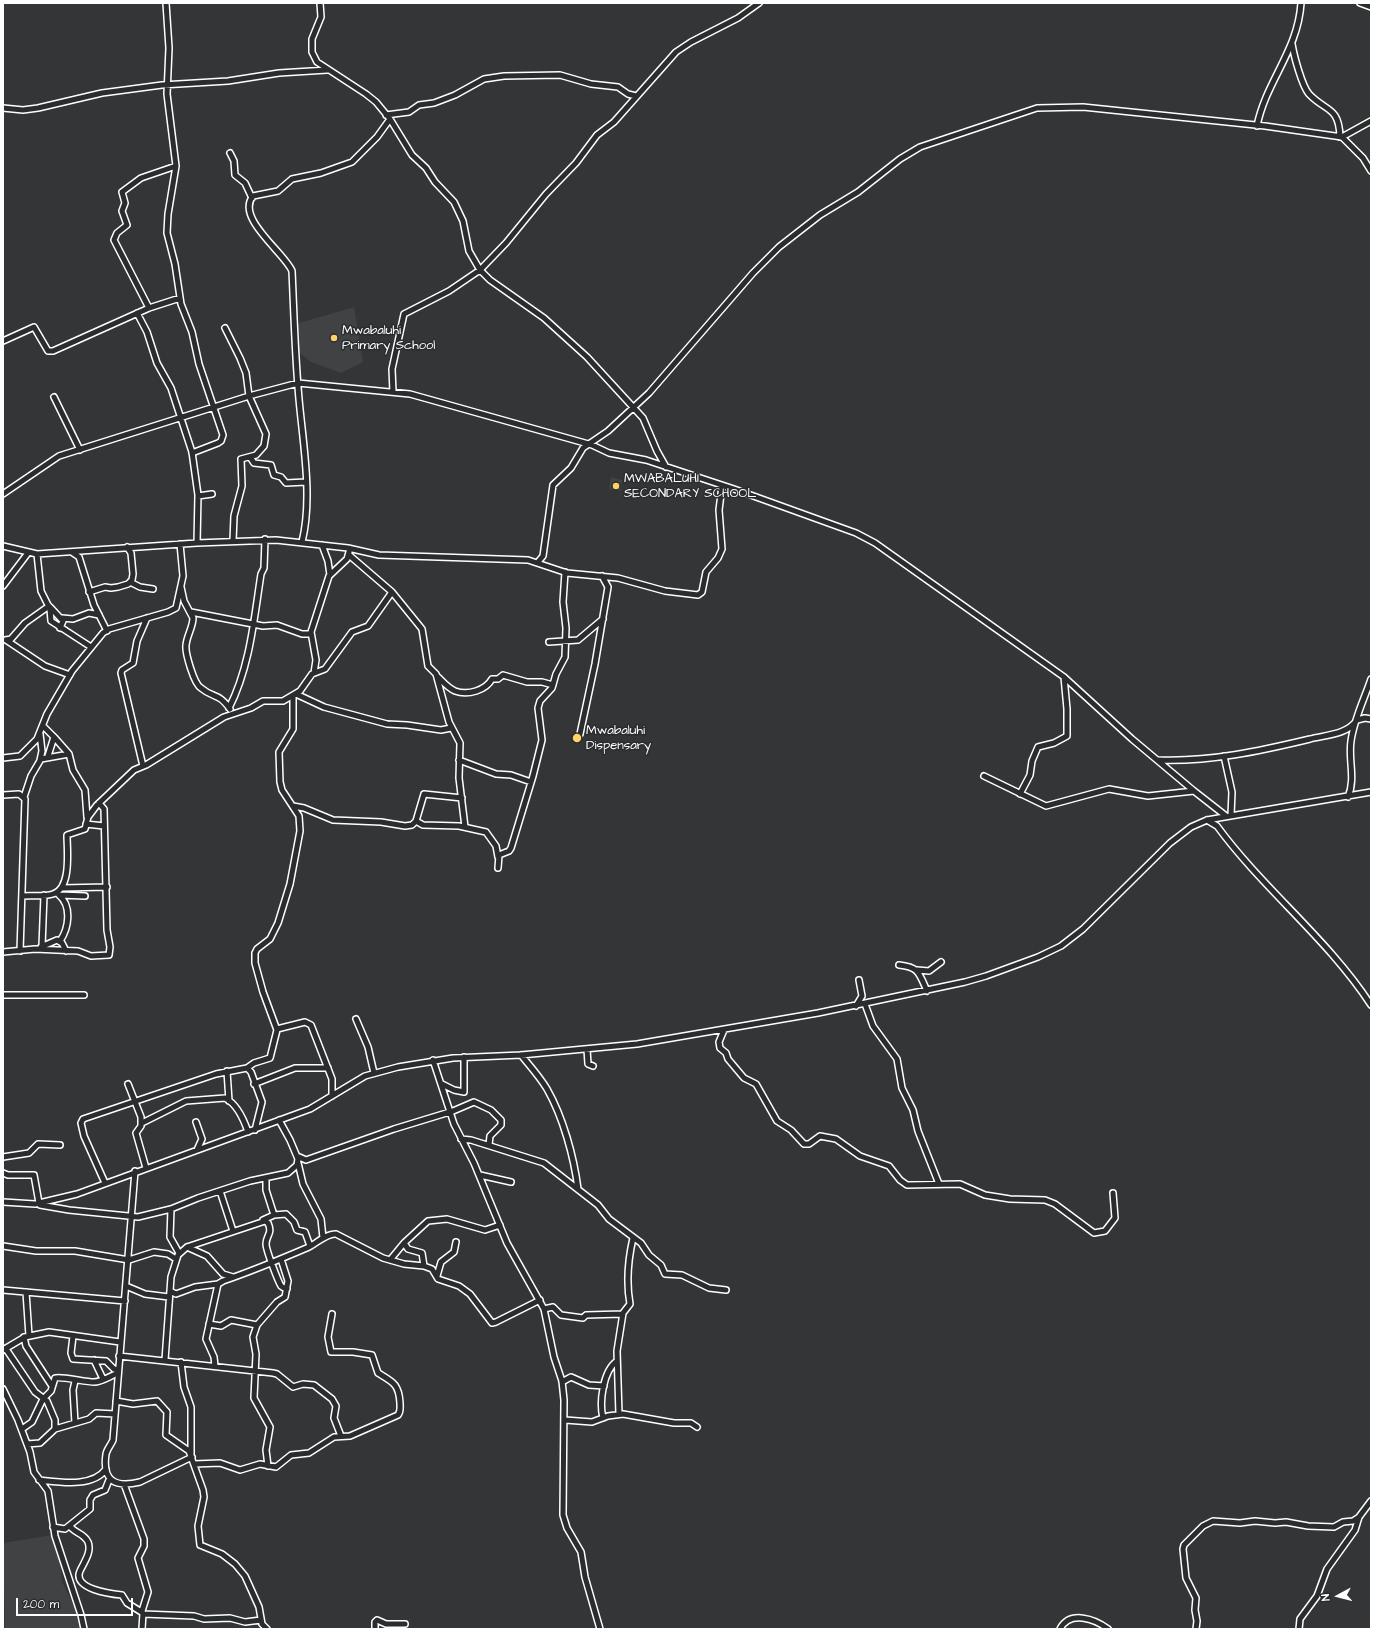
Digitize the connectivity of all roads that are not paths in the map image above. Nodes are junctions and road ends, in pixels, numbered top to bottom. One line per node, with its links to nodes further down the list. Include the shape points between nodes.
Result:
1 (166, 3): 9 (street, via 169,48)
2 (320, 3): 8 (street, via 321,17 312,38 312,52 317,62)
3 (759, 3): 10 (street, via 738,18 676,52)
4 (1300, 3): 7 (street, via 1300,16)
5 (1360, 3): 6 (street)
6 (1371, 7)
7 (1292, 43): 15 (street, via 1267,92); 16 (street, via 1306,88 1311,96 1334,114)
8 (327, 70): 9 (street); 12 (street, via 366,94)
9 (167, 85): 11 (street, via 102,93 30,109); 18 (street)
10 (636, 96): 12 (street, via 618,87 591,84 560,75 504,76 484,79 455,95 434,103 419,105 409,112); 21 (street, via 614,122 597,135)
11 (3, 108)
12 (386, 115): 13 (street)
13 (390, 119): 20 (street, via 377,138 352,162 322,173 292,179 278,191 258,194); 21 (street, via 412,155 454,202 463,221 469,251)
14 (1371, 121): 16 (street)
15 (1257, 126): 16 (street); 32 (street, via 1097,108 1050,106 1026,111 920,147 900,159 858,192 820,215 779,247 752,273 669,372)
16 (1341, 137): 19 (street, via 1363,158)
17 (230, 153): 20 (street, via 234,161 235,175 245,184)
18 (176, 166): 22 (street, via 167,232); 23 (street, via 141,178 122,192 125,202 122,211 127,225 117,233 114,240)
19 (1371, 171)
20 (252, 198): 27 (street, via 250,213 256,225 287,261 292,271)
21 (480, 270): 28 (street, via 449,291 404,314 392,365); 32 (street, via 551,324 587,357)
22 (180, 298): 23 (street); 31 (street, via 201,370)
23 (149, 308): 24 (street)
24 (137, 313): 26 (street, via 53,351 48,351 34,327); 33 (street, via 170,388)
25 (225, 328): 29 (street, via 246,373)
26 (3, 341)
27 (298, 383): 28 (street); 29 (street); 39 (street)
28 (393, 392): 34 (street, via 428,398)
29 (249, 396): 31 (street); 37 (street, via 266,434 263,448)
30 (54, 397): 35 (street)
31 (215, 407): 33 (street); 36 (street, via 222,438 218,443)
32 (634, 408): 34 (street, via 604,435); 38 (street, via 645,421)
33 (180, 418): 35 (street); 36 (street)
34 (589, 444): 38 (street, via 609,453 639,458); 61 (street, via 583,448 571,468 553,485 543,556)
35 (80, 450): 41 (street, via 53,459)
36 (192, 453): 43 (street)
37 (250, 458): 39 (street, via 254,463 271,465 274,475 281,477 286,483); 45 (street, via 241,459 242,486 234,516)
38 (666, 467): 40 (street)
39 (306, 482): 46 (street)
40 (722, 486): 64 (street, via 719,510 722,549 706,572 700,594 695,596 665,591); 88 (street, via 856,533 875,543)
41 (3, 494)
42 (212, 494): 43 (street)
43 (198, 496): 47 (street)
44 (265, 539): 45 (street); 46 (street); 77 (street, via 264,568)
45 (233, 541): 47 (street)
46 (302, 542): 49 (street)
47 (197, 543): 48 (street)
48 (180, 544): 52 (street); 67 (street, via 183,576)
49 (322, 545): 53 (street); 63 (street)
50 (3, 546): 56 (street)
51 (127, 547): 52 (street); 54 (street); 57 (street)
52 (135, 547): 57 (street)
53 (348, 548): 59 (street); 61 (street, via 379,555 514,558)
54 (83, 551): 55 (street); 60 (street)
55 (72, 552): 58 (street); 60 (street)
56 (28, 553): 58 (street); 66 (street)
57 (131, 553): 65 (street, via 133,574)
58 (37, 554): 71 (street, via 41,591)
59 (349, 554): 63 (street); 70 (street)
60 (79, 557): 69 (street)
61 (538, 562): 62 (street)
62 (565, 572): 64 (street); 83 (street, via 563,602)
63 (330, 575): 80 (street)
64 (602, 576): 76 (street, via 608,587)
65 (130, 582): 68 (street); 69 (street)
66 (3, 586)
67 (181, 587): 72 (street, via 184,601); 75 (street, via 174,609)
68 (153, 589)
69 (89, 592): 73 (street)
70 (392, 592): 85 (street, via 368,626 352,632 325,669); 87 (street, via 421,627 428,664)
71 (49, 606): 74 (street); 78 (street, via 51,621); 81 (street, via 25,623 11,639)
72 (191, 612): 77 (street); 92 (street, via 193,621 186,651 197,684 201,689 221,698)
73 (99, 615): 74 (street, via 89,613); 79 (street)
74 (62, 618): 78 (street)
75 (147, 618): 79 (street); 108 (street, via 137,639 133,662 121,673)
76 (603, 619): 83 (street, via 581,639); 99 (street)
77 (254, 624): 80 (street, via 277,625 302,634); 92 (street, via 239,682)
78 (60, 628): 84 (street)
79 (107, 630): 84 (street)
80 (311, 634): 85 (street, via 316,660)
81 (5, 641): 86 (street, via 45,666)
82 (549, 642): 83 (street)
83 (566, 642): 90 (street, via 565,657)
84 (91, 647): 86 (street)
85 (314, 673): 91 (street)
86 (70, 674): 96 (street)
87 (437, 676): 90 (street, via 451,689 460,692 482,689 489,685 492,679 504,675 527,682); 97 (street)
88 (1064, 677): 106 (street); 113 (street, via 1067,737 1038,747 1030,774)
89 (1371, 679): 95 (street)
90 (553, 685): 110 (street, via 538,705 542,740)
91 (294, 695): 93 (street, via 283,701 262,701); 97 (street, via 324,707 385,724 441,730); 119 (street, via 294,729 279,755 280,786)
92 (229, 708): 93 (street)
93 (233, 714): 108 (street)
94 (1371, 719): 95 (street, via 1357,720)
95 (1354, 724): 103 (street, via 1340,732 1270,750); 116 (street, via 1351,746 1352,784)
96 (42, 726): 98 (street); 100 (street)
97 (451, 728): 105 (street, via 459,740)
98 (40, 734): 104 (street, via 20,756); 107 (street)
99 (580, 734)
100 (54, 737): 101 (street); 102 (street)
101 (69, 754): 102 (street); 123 (street, via 72,768 85,790)
102 (48, 756): 107 (street)
103 (1224, 756): 106 (street); 120 (street, via 1232,792)
104 (3, 758)
105 (459, 760): 110 (street, via 496,774 513,775); 117 (street)
106 (1158, 760): 111 (street)
107 (40, 761): 115 (street)
108 (143, 766): 118 (street, via 133,771)
109 (984, 776): 113 (street)
110 (531, 782): 126 (street, via 510,850 500,854)
111 (1194, 791): 113 (street, via 1148,796 1109,789 1046,806); 120 (street)
112 (1371, 792): 116 (street)
113 (1020, 794)
114 (3, 795): 115 (street, via 20,794)
115 (24, 797): 132 (street)
116 (1348, 797): 120 (street, via 1255,813)
117 (462, 798): 122 (street, via 424,794); 125 (street)
118 (99, 803): 123 (street); 124 (street, via 104,808)
119 (293, 806): 122 (street, via 333,820 384,822 404,826 412,825); 151 (street, via 299,816 300,831 290,884 274,932 255,953 255,963 263,992)
120 (1228, 815): 121 (street)
121 (1206, 820): 144 (street, via 1170,843 1083,928 1061,946 986,976); 148 (street, via 1217,826 1330,951)
122 (416, 821): 125 (street, via 423,825)
123 (87, 822): 124 (street); 129 (street, via 83,830 68,834 67,864)
124 (104, 826): 128 (street)
125 (465, 827): 126 (street, via 487,832 496,846)
126 (498, 858): 127 (street)
127 (498, 868)
128 (107, 887): 129 (street); 138 (street, via 109,955 91,956 78,951)
129 (62, 888): 131 (street)
130 (44, 895): 131 (street); 132 (street); 135 (street)
131 (56, 895): 133 (street); 134 (street, via 64,901 67,913 66,929)
132 (22, 896): 137 (street)
133 (85, 896)
134 (60, 941): 135 (street, via 54,940); 138 (street)
135 (42, 946): 136 (street)
136 (35, 949): 137 (street); 138 (street)
137 (20, 951): 139 (street)
138 (66, 951)
139 (3, 952)
140 (941, 962): 142 (street, via 929,971)
141 (899, 965): 142 (street)
142 (917, 970): 144 (street)
143 (859, 980): 149 (street, via 862,996)
144 (926, 990): 147 (street)
145 (84, 994): 146 (street)
146 (3, 996)
147 (865, 1004): 149 (street); 189 (street, via 874,1026 897,1059 902,1088 913,1110 918,1131)
148 (1371, 1005)
149 (856, 1006): 152 (street)
150 (356, 1019): 161 (street, via 368,1048)
151 (277, 1028): 158 (street, via 270,1058); 159 (street, via 309,1022 318,1037)
152 (724, 1030): 153 (street); 189 (street, via 718,1043 727,1058 744,1078 756,1084 777,1121 791,1130 804,1144 809,1144 820,1136 836,1140 857,1154 889,1166 906,1185)
153 (587, 1049): 154 (street); 157 (street, via 588,1064)
154 (521, 1055): 155 (street); 190 (street, via 542,1080 556,1107 573,1156)
155 (464, 1057): 156 (street); 164 (street, via 464,1092)
156 (433, 1060): 161 (street); 164 (street)
157 (593, 1066)
158 (247, 1068): 160 (street); 163 (street)
159 (328, 1068): 163 (street, via 295,1068); 165 (street, via 333,1083)
160 (227, 1071): 166 (street); 167 (street)
161 (374, 1073): 165 (street)
162 (128, 1084): 167 (street)
163 (254, 1084): 172 (street, via 262,1102)
164 (442, 1084): 168 (street)
165 (332, 1096): 169 (street, via 310,1109)
166 (230, 1101): 171 (street, via 222,1098 186,1101); 173 (street, via 242,1117)
167 (135, 1102): 171 (street); 188 (street, via 82,1121 84,1136)
168 (449, 1112): 174 (street); 176 (street, via 474,1102 498,1115 501,1125 490,1136); 180 (street)
169 (279, 1120): 172 (street); 179 (street)
170 (196, 1122): 177 (street, via 202,1139)
171 (142, 1123): 181 (street, via 136,1133)
172 (255, 1130): 173 (street)
173 (248, 1132): 177 (street)
174 (461, 1139): 176 (street); 185 (street)
175 (60, 1144): 178 (street, via 38,1144 29,1153)
176 (490, 1146): 190 (street, via 540,1161)
177 (197, 1150): 181 (street)
178 (3, 1157)
179 (298, 1159): 180 (street); 184 (street); 186 (street, via 290,1172)
180 (305, 1160): 184 (street)
181 (146, 1168): 182 (street)
182 (136, 1171): 188 (street); 197 (street)
183 (3, 1173): 194 (street, via 34,1175)
184 (299, 1173): 201 (street, via 308,1197 321,1218)
185 (480, 1175): 187 (street); 199 (street)
186 (266, 1178): 191 (street); 196 (street, via 266,1190)
187 (511, 1182)
188 (105, 1183): 194 (street, via 70,1196)
189 (939, 1184): 192 (street, via 964,1185 982,1194 1010,1199 1044,1200 1055,1204 1096,1233 1105,1231 1115,1218)
190 (578, 1189): 202 (street)
191 (220, 1191): 195 (street); 200 (street)
192 (1113, 1193)
193 (3, 1202): 194 (street)
194 (37, 1204): 197 (street)
195 (171, 1209): 197 (street); 208 (street, via 170,1237)
196 (274, 1214): 198 (street); 206 (street, via 287,1214 297,1230 305,1232)
197 (132, 1217): 211 (street)
198 (263, 1220): 200 (street); 213 (street, via 269,1225 270,1232 266,1243)
199 (500, 1225): 204 (street, via 485,1230 447,1219 428,1221); 225 (street, via 513,1254)
200 (233, 1231): 207 (street)
201 (324, 1238): 206 (street); 212 (street, via 336,1234)
202 (633, 1238): 221 (street, via 661,1265 665,1274 685,1276 709,1288); 229 (street, via 628,1263 627,1293 630,1304)
203 (456, 1242): 215 (street, via 454,1252 441,1262)
204 (404, 1243): 212 (street); 214 (street, via 408,1249 422,1253)
205 (3, 1246): 211 (street, via 36,1251 75,1251)
206 (310, 1246): 210 (street)
207 (187, 1247): 208 (street); 216 (street, via 206,1256 223,1274)
208 (179, 1253): 209 (street)
209 (176, 1259): 211 (street, via 168,1254 152,1252); 222 (street)
210 (281, 1259): 213 (street); 219 (street, via 288,1280)
211 (129, 1260): 218 (street)
212 (390, 1260): 214 (street)
213 (273, 1263): 216 (street); 219 (street, via 280,1284)
214 (424, 1266): 215 (street, via 433,1270)
215 (437, 1276): 225 (street, via 470,1294 492,1323)
216 (233, 1277): 217 (street)
217 (218, 1284): 222 (street, via 195,1287 176,1294); 230 (street)
218 (126, 1286): 224 (street, via 145,1294); 226 (street)
219 (287, 1289): 231 (street, via 284,1298 277,1302)
220 (3, 1290): 223 (street)
221 (726, 1290)
222 (170, 1291): 224 (street)
223 (26, 1292): 226 (street); 232 (street)
224 (169, 1297): 238 (street)
225 (540, 1300): 227 (street)
226 (125, 1301): 234 (street)
227 (544, 1309): 229 (street, via 553,1307 561,1315 583,1318 586,1315); 246 (street)
228 (332, 1314): 260 (street, via 328,1337 331,1352 354,1352 372,1356 378,1373 389,1378 398,1388 400,1396 398,1415 350,1436)
229 (622, 1314): 239 (street)
230 (209, 1324): 231 (street, via 221,1326 232,1320); 241 (street, via 206,1341 214,1357)
231 (257, 1325): 243 (street, via 252,1339 256,1354)
232 (26, 1336): 233 (street, via 49,1332); 235 (street); 247 (street, via 26,1346)
233 (73, 1336): 234 (street); 237 (street, via 72,1358)
234 (120, 1342): 236 (street)
235 (4, 1349): 250 (street, via 35,1392)
236 (119, 1356): 238 (street); 242 (street)
237 (94, 1360): 242 (street, via 109,1362); 244 (street)
238 (165, 1360): 240 (street)
239 (617, 1361): 248 (street, via 612,1365); 253 (street)
240 (181, 1362): 241 (street); 262 (street, via 184,1387 191,1407)
241 (215, 1366): 243 (street)
242 (118, 1372): 244 (street); 251 (street)
243 (255, 1372): 260 (street, via 277,1374 293,1387 303,1384 315,1386 330,1397 335,1403 334,1418); 264 (street, via 254,1398 270,1428 266,1450)
244 (103, 1379): 245 (street, via 95,1382)
245 (75, 1381): 247 (street, via 58,1377); 256 (street)
246 (562, 1382): 248 (street, via 571,1377 589,1385); 255 (street)
247 (52, 1386): 250 (street, via 51,1392)
248 (604, 1386): 254 (street)
249 (3, 1389): 258 (street)
250 (43, 1399): 258 (street, via 32,1422); 259 (street, via 55,1420)
251 (116, 1401): 252 (street); 262 (street, via 133,1404 159,1401 168,1416 166,1434 187,1449)
252 (115, 1414): 256 (street, via 96,1413 91,1418); 265 (street)
253 (619, 1414): 254 (street); 257 (street, via 674,1423 691,1423)
254 (602, 1418): 255 (street, via 588,1422)
255 (565, 1420): 280 (street, via 563,1515 567,1528 581,1552 585,1577)
256 (75, 1423): 259 (street)
257 (698, 1427)
258 (22, 1429): 261 (street)
259 (55, 1429): 261 (street, via 40,1443)
260 (341, 1436): 264 (street, via 332,1437 309,1453 293,1454 276,1467)
261 (27, 1444): 266 (street, via 34,1472)
262 (192, 1456): 263 (street); 268 (street, via 140,1482)
263 (194, 1464): 264 (street, via 220,1463 240,1470 259,1464); 274 (street, via 204,1495 198,1526 200,1544 222,1554 245,1576 259,1607)
264 (268, 1466)
265 (106, 1469): 266 (street, via 99,1477 88,1481); 267 (street)
266 (39, 1480): 272 (street, via 48,1490)
267 (109, 1480): 268 (street); 271 (street, via 105,1490 93,1495 90,1509)
268 (124, 1484): 273 (street, via 144,1539 144,1546 138,1558 148,1592)
269 (1371, 1501): 270 (street)
270 (1360, 1517): 283 (street, via 1334,1527 1255,1521 1213,1521 1203,1526 1183,1549 1186,1578 1196,1598); 284 (street, via 1355,1530 1327,1570 1317,1596 1300,1619)
271 (70, 1526): 272 (street, via 62,1530); 273 (street, via 85,1537 89,1546 80,1571 81,1581 97,1591 122,1595 127,1603)
272 (53, 1527): 276 (street)
273 (142, 1613): 274 (street, via 194,1616 204,1619 230,1618 245,1622); 277 (street)
274 (261, 1620): 278 (street)
275 (405, 1624): 279 (street, via 386,1624 377,1620)
276 (84, 1629)
277 (142, 1629)
278 (267, 1629)
279 (375, 1629)
280 (600, 1629)
281 (1060, 1629): 282 (street, via 1066,1621 1078,1617 1101,1624)
282 (1108, 1629)
283 (1196, 1629)
284 (1299, 1629)

